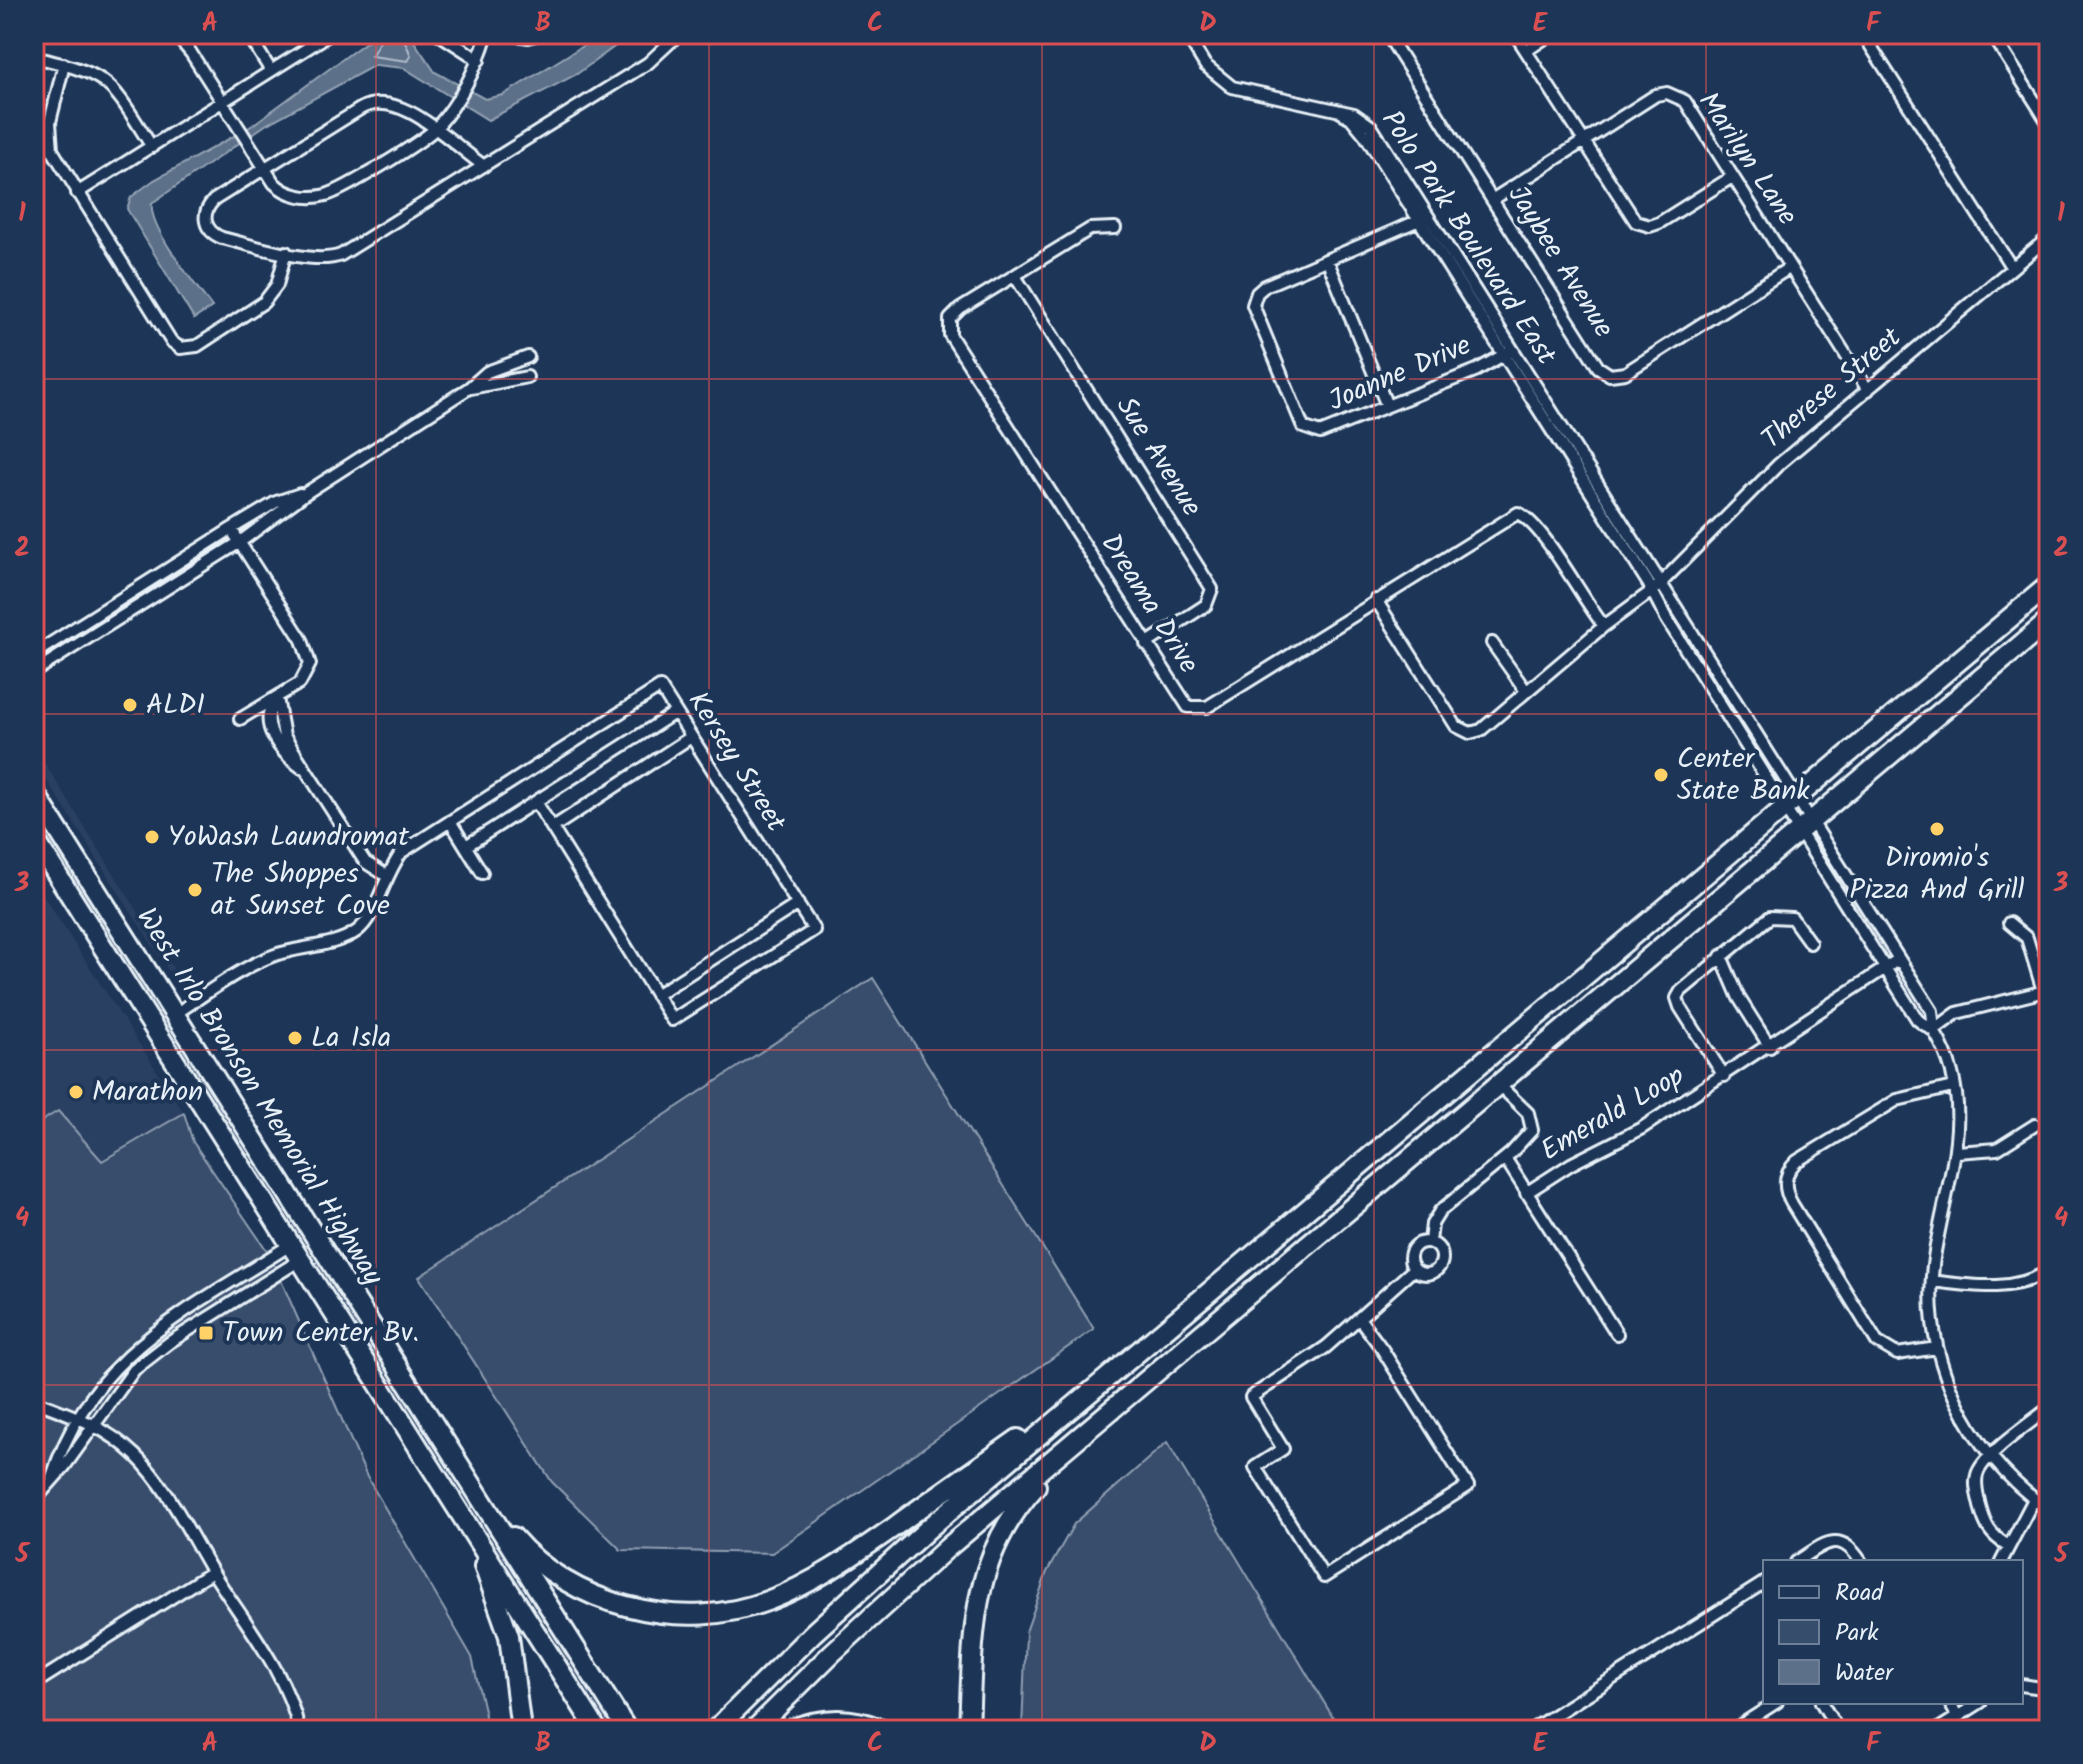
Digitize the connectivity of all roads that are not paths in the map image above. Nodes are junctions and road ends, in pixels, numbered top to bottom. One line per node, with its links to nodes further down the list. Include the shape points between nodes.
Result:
1 (175, 34): 20 (street)
2 (248, 34): 19 (street)
3 (330, 34): 19 (street)
4 (439, 34): 17 (street)
5 (487, 34): 17 (street)
6 (509, 34): 7 (street)
7 (538, 34)
8 (679, 34): 25 (street, via 648,63)
9 (1186, 34): 30 (street, Polo Park Boulevard East, via 1205,65 1232,87 1361,116)
10 (1387, 34): 29 (street, Jaybee Avenue)
11 (1515, 34): 15 (street)
12 (1551, 34): 15 (street)
13 (1863, 34): 36 (street)
14 (1992, 34): 21 (street)
15 (1526, 51): 23 (street)
16 (34, 57): 18 (street)
17 (479, 60): 22 (street)
18 (64, 64): 24 (street, via 111,84); 28 (street, via 49,136 54,156)
19 (271, 71): 20 (street)
20 (223, 102): 24 (street); 26 (street)
21 (2049, 124)
22 (435, 129): 25 (street); 26 (street, via 394,104 372,103); 26 (street, via 327,195 286,192)
23 (1583, 142): 27 (street, via 1633,219 1644,225 1659,223); 27 (street, Marilyn Lane, via 1667,93 1685,101); 29 (street, Marilyn Lane)
24 (152, 147): 28 (street)
25 (484, 166): 33 (street, via 341,255 324,259)
26 (265, 169): 33 (street, via 214,200 205,220 218,237)
27 (1732, 177): 35 (street, Marilyn Lane)
28 (77, 193): 33 (street, via 167,336 180,348 203,343 264,302 277,285)
29 (1492, 200): 35 (street, Jaybee Avenue, via 1598,367 1610,375 1625,373)
30 (1424, 218): 34 (street, Joanne Drive); 38 (street, Polo Park Boulevard East)
31 (1115, 228): 37 (street, Dreama Drive, via 1090,229)
32 (2049, 237): 36 (street, Therese Street)
33 (286, 252)
34 (1328, 262): 43 (street); 43 (street, Joanne Drive, via 1265,286 1254,301 1299,422 1320,433)
35 (1789, 268): 42 (street, Marilyn Lane)
36 (2012, 268): 42 (street, Therese Street)
37 (1015, 276): 55 (street, Sue Avenue, via 1212,589 1206,605); 55 (street, Dreama Drive, via 953,314 950,335)
38 (1508, 352): 43 (street, Joanne Drive); 48 (street, Polo Park Boulevard East)
39 (528, 357): 41 (street, via 487,372)
40 (527, 377): 41 (street)
41 (469, 388): 44 (street)
42 (1868, 390): 48 (street, Therese Street, via 1779,464)
43 (1387, 406)
44 (306, 493): 45 (street, via 276,502); 46 (street)
45 (231, 529): 46 (street); 49 (street)
46 (240, 542): 51 (street); 61 (street, via 308,654 306,674)
47 (2049, 585): 67 (highway)
48 (1657, 587): 53 (street, Therese Street); 67 (street, Polo Park Boulevard East); 67 (street, Polo Park Boulevard East)
49 (121, 599): 51 (street); 56 (street)
50 (1376, 600): 53 (street, Dreama Drive, via 1518,513 1533,521); 55 (street, Dreama Drive, via 1199,710 1188,707); 60 (street, Therese Street, via 1456,726 1470,733 1481,730)
51 (129, 612): 58 (street)
52 (2049, 621): 69 (highway)
53 (1604, 626): 60 (street, Therese Street)
54 (1492, 643): 60 (street)
55 (1146, 644)
56 (49, 645): 57 (street); 58 (street)
57 (34, 654)
58 (57, 658): 59 (street)
59 (34, 672)
60 (1526, 691)
61 (277, 698): 63 (street); 74 (street, via 284,736 365,862)
62 (676, 712): 64 (street, Kersey Street); 66 (street); 68 (street, Kersey Street, via 660,687)
63 (240, 719)
64 (691, 737): 70 (street); 76 (street, Kersey Street)
65 (34, 792): 87 (highway, West Irlo Bronson Memorial Highway)
66 (536, 802): 70 (street, Kersey Street); 72 (street)
67 (1790, 803): 69 (street); 69 (street, Polo Park Boulevard East); 111 (highway)
68 (450, 821): 72 (street); 74 (street, Kersey Street, via 402,852)
69 (1804, 827): 75 (street, Polo Park Boulevard East); 77 (street); 92 (highway)
70 (552, 828): 85 (street, Kersey Street)
71 (34, 838): 83 (highway, West Irlo Bronson Memorial Highway)
72 (466, 846): 73 (street)
73 (482, 873)
74 (387, 876): 87 (street, Kersey Street, via 360,930 275,955)
75 (1858, 895): 77 (street); 81 (street, Polo Park Boulevard East)
76 (798, 904): 85 (street); 85 (street, Kersey Street, via 814,930 672,1020)
77 (1844, 905): 82 (street)
78 (2009, 923): 84 (street, via 2027,938)
79 (1810, 943): 80 (street, Emerald Loop, via 1792,918 1774,915)
80 (1721, 956): 90 (street, via 1739,998); 91 (street, Emerald Loop, via 1677,998)
81 (1899, 959): 82 (street, Emerald Loop); 86 (street, Polo Park Boulevard East)
82 (1885, 969): 89 (street, via 1917,1019); 90 (street, Emerald Loop)
83 (129, 989): 87 (highway); 98 (highway, West Irlo Bronson Memorial Highway)
84 (2046, 991): 88 (street)
85 (656, 995)
86 (1932, 1011): 88 (street); 89 (street, Polo Park Boulevard East)
87 (175, 1014): 100 (highway, West Irlo Bronson Memorial Highway)
88 (1951, 1015): 89 (street)
89 (1934, 1030): 93 (street)
90 (1770, 1047): 91 (street, Emerald Loop)
91 (1724, 1076): 97 (street, Emerald Loop)
92 (1498, 1084): 96 (street, via 1531,1119 1527,1138); 112 (highway)
93 (1953, 1087): 95 (street); 110 (street, via 1891,1103 1797,1161 1785,1184 1792,1204 1877,1342 1897,1354)
94 (2035, 1125): 95 (street, via 1997,1149)
95 (1957, 1152): 104 (street)
96 (1505, 1158): 97 (street); 99 (street, via 1440,1211)
97 (1526, 1193): 108 (street)
98 (260, 1198): 100 (highway, via 278,1201 301,1234); 101 (highway, West Irlo Bronson Memorial Highway)
99 (1430, 1242): 102 (street, via 1412,1250); 102 (street, via 1441,1253 1441,1264 1429,1274)
100 (319, 1244): 105 (highway, West Irlo Bronson Memorial Highway)
101 (295, 1252): 105 (highway, via 296,1242 305,1246 336,1288); 107 (street); 109 (street); 123 (highway, West Irlo Bronson Memorial Highway)
102 (1414, 1269): 106 (street)
103 (2049, 1271): 104 (street, via 2008,1286)
104 (1932, 1281): 110 (street)
105 (350, 1293): 118 (highway, West Irlo Bronson Memorial Highway)
106 (1359, 1318): 106 (street, via 1468,1486 1324,1577 1255,1467 1283,1449 1251,1397)
107 (161, 1328): 109 (street); 115 (street, via 115,1365)
108 (1617, 1334)
109 (170, 1342): 116 (street, via 134,1370)
110 (1937, 1348): 117 (street, via 1956,1400)
111 (1111, 1374): 118 (highway, via 819,1579 733,1612 655,1612 576,1587 516,1541); 142 (highway, via 873,1578)
112 (1154, 1375): 143 (highway, via 908,1583); 146 (highway, via 1038,1484 1004,1529 977,1598)
113 (34, 1401): 115 (street)
114 (2049, 1408): 117 (street)
115 (80, 1416): 116 (street); 119 (street)
116 (93, 1423): 119 (street); 128 (street, via 135,1455 164,1489)
117 (1990, 1457): 120 (street); 124 (street, via 1977,1473 1977,1494 1988,1530)
118 (462, 1472): 141 (highway)
119 (50, 1481): 121 (street)
120 (2034, 1499): 122 (street); 124 (street)
121 (34, 1501)
122 (2049, 1510)
123 (464, 1519): 139 (highway, via 507,1626); 140 (highway)
124 (2007, 1545): 127 (street)
125 (1799, 1560): 126 (street, via 1837,1541)
126 (1860, 1560)
127 (2002, 1560)
128 (212, 1572): 130 (street); 138 (street, via 281,1681)
129 (1763, 1583): 147 (street)
130 (34, 1684)
131 (2023, 1685): 132 (street)
132 (2049, 1689)
133 (1774, 1704): 148 (street)
134 (1822, 1704): 149 (street)
135 (1950, 1704): 137 (street)
136 (1978, 1704): 137 (street)
137 (1958, 1717): 150 (street)
138 (299, 1730)
139 (521, 1730)
140 (597, 1730)
141 (627, 1730)
142 (715, 1730)
143 (754, 1730)
144 (790, 1730): 145 (highway, via 846,1720)
145 (882, 1730)
146 (969, 1730)
147 (1531, 1730)
148 (1733, 1730)
149 (1838, 1730)
150 (1937, 1730)

